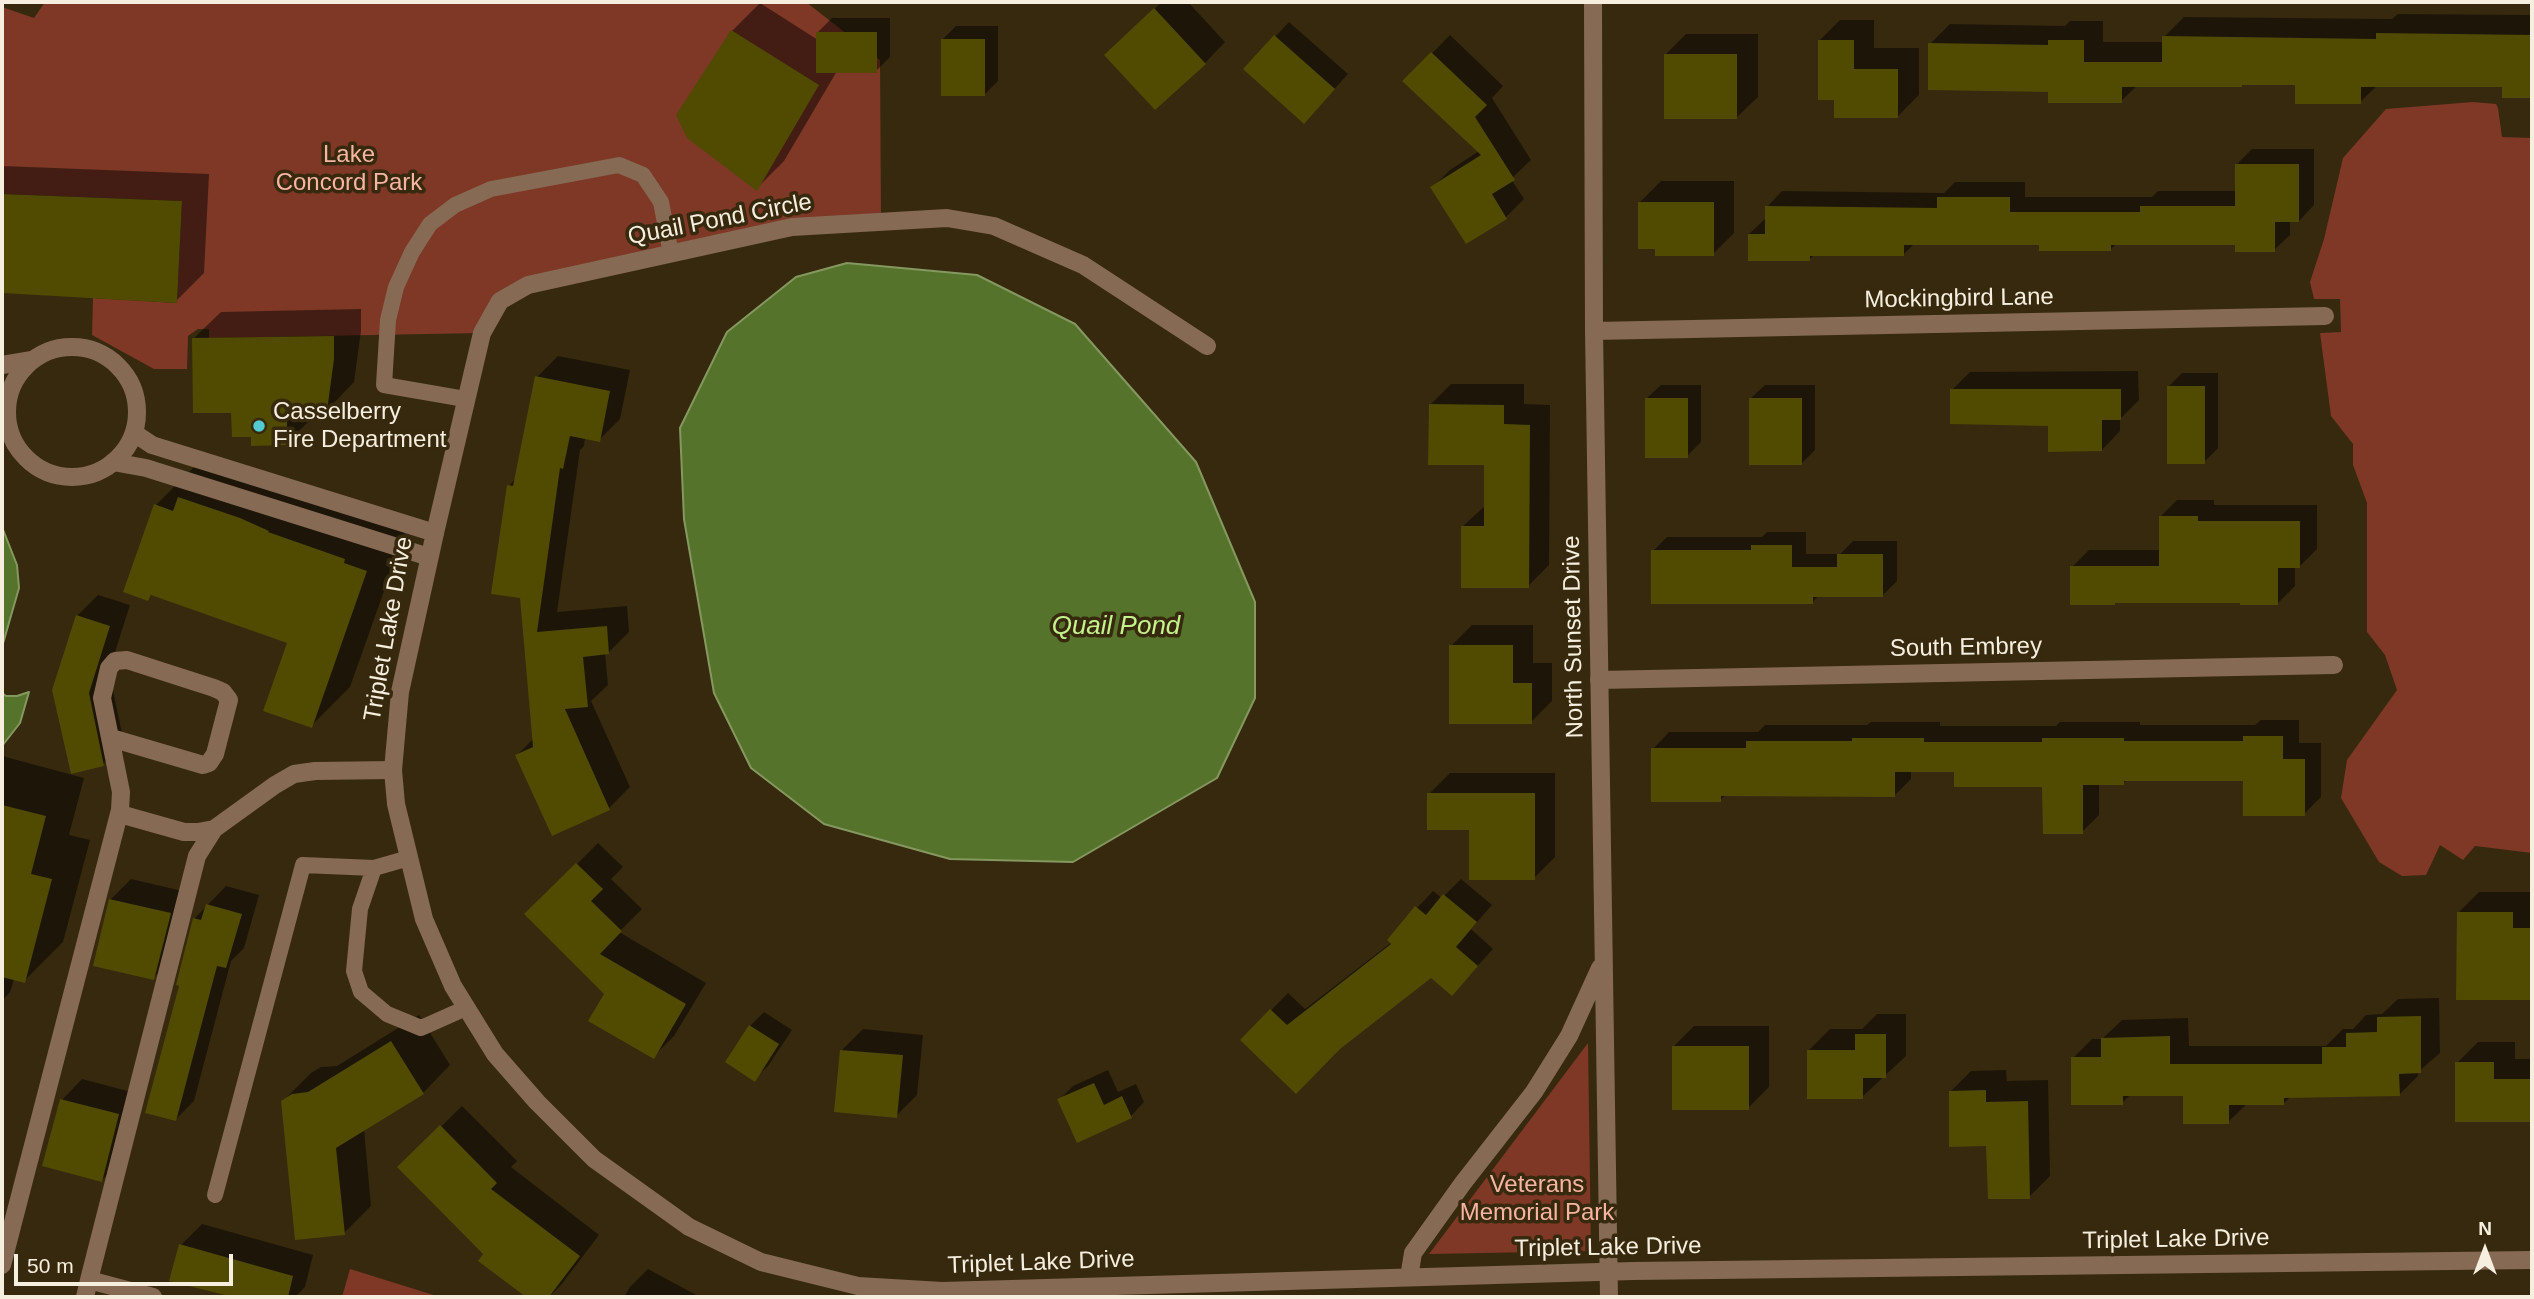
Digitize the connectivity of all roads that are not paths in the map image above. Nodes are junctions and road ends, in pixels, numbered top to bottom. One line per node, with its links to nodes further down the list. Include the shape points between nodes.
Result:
1 (1593, 2): 4 (street, North Sunset Drive)
2 (671, 254): 5 (street, Quail Pond Circle, via 792,227 947,218 994,226 1083,265); 8 (street, Quail Pond Circle, via 527,285 500,301 482,333); 8 (lane, via 662,202 643,175 619,165 491,189 455,205 430,224 396,287 388,320 384,385)
3 (2325, 316): 4 (street, Mockingbird Lane)
4 (1594, 331): 15 (street, North Sunset Drive)
5 (1207, 346)
6 (33, 360): 7 (street); 9 (street, via 10,390); 10 (street, via 52,349 74,346 115,362 130,379 137,400)
7 (2, 365)
8 (465, 399): 12 (street, Quail Pond Circle)
9 (7, 432): 11 (street, via 29,461 46,472 86,476)
10 (134, 433): 11 (street); 12 (street, Triplet Lake Drive, via 152,445)
11 (113, 463): 13 (street, via 146,468)
12 (435, 533): 13 (street, Triplet Lake Drive)
13 (429, 557): 17 (street, Triplet Lake Drive, via 400,692)
14 (2334, 665): 15 (street, South Embrey)
15 (1599, 680): 22 (street, North Sunset Drive)
16 (111, 738): 16 (street, via 102,689 110,666 121,659 214,688 229,700 215,754 203,765); 18 (street, via 121,792)
17 (393, 770): 19 (street, via 293,775); 20 (street, Triplet Lake Drive)
18 (120, 814): 19 (street, via 189,833); 26 (street)
19 (214, 828): 29 (street, via 197,856)
20 (409, 858): 21 (lane); 23 (street, Triplet Lake Drive, via 424,919)
21 (374, 869): 23 (lane, via 360,909 355,971 361,992 387,1014 421,1028); 24 (lane, via 303,865)
22 (1603, 961): 27 (street, North Sunset Drive); 28 (street, via 1569,1036 1534,1092 1413,1252)
23 (466, 1008): 28 (street, Triplet Lake Drive, via 495,1054 594,1158 688,1227 761,1262 858,1286 942,1290)
24 (215, 1195)
25 (2532, 1260): 27 (street, Triplet Lake Drive)
26 (2, 1265)
27 (1609, 1272): 28 (street, Triplet Lake Drive); 31 (street, North Sunset Drive)
28 (1409, 1277)
29 (87, 1289): 30 (street)
30 (153, 1297)
31 (1609, 1297)

